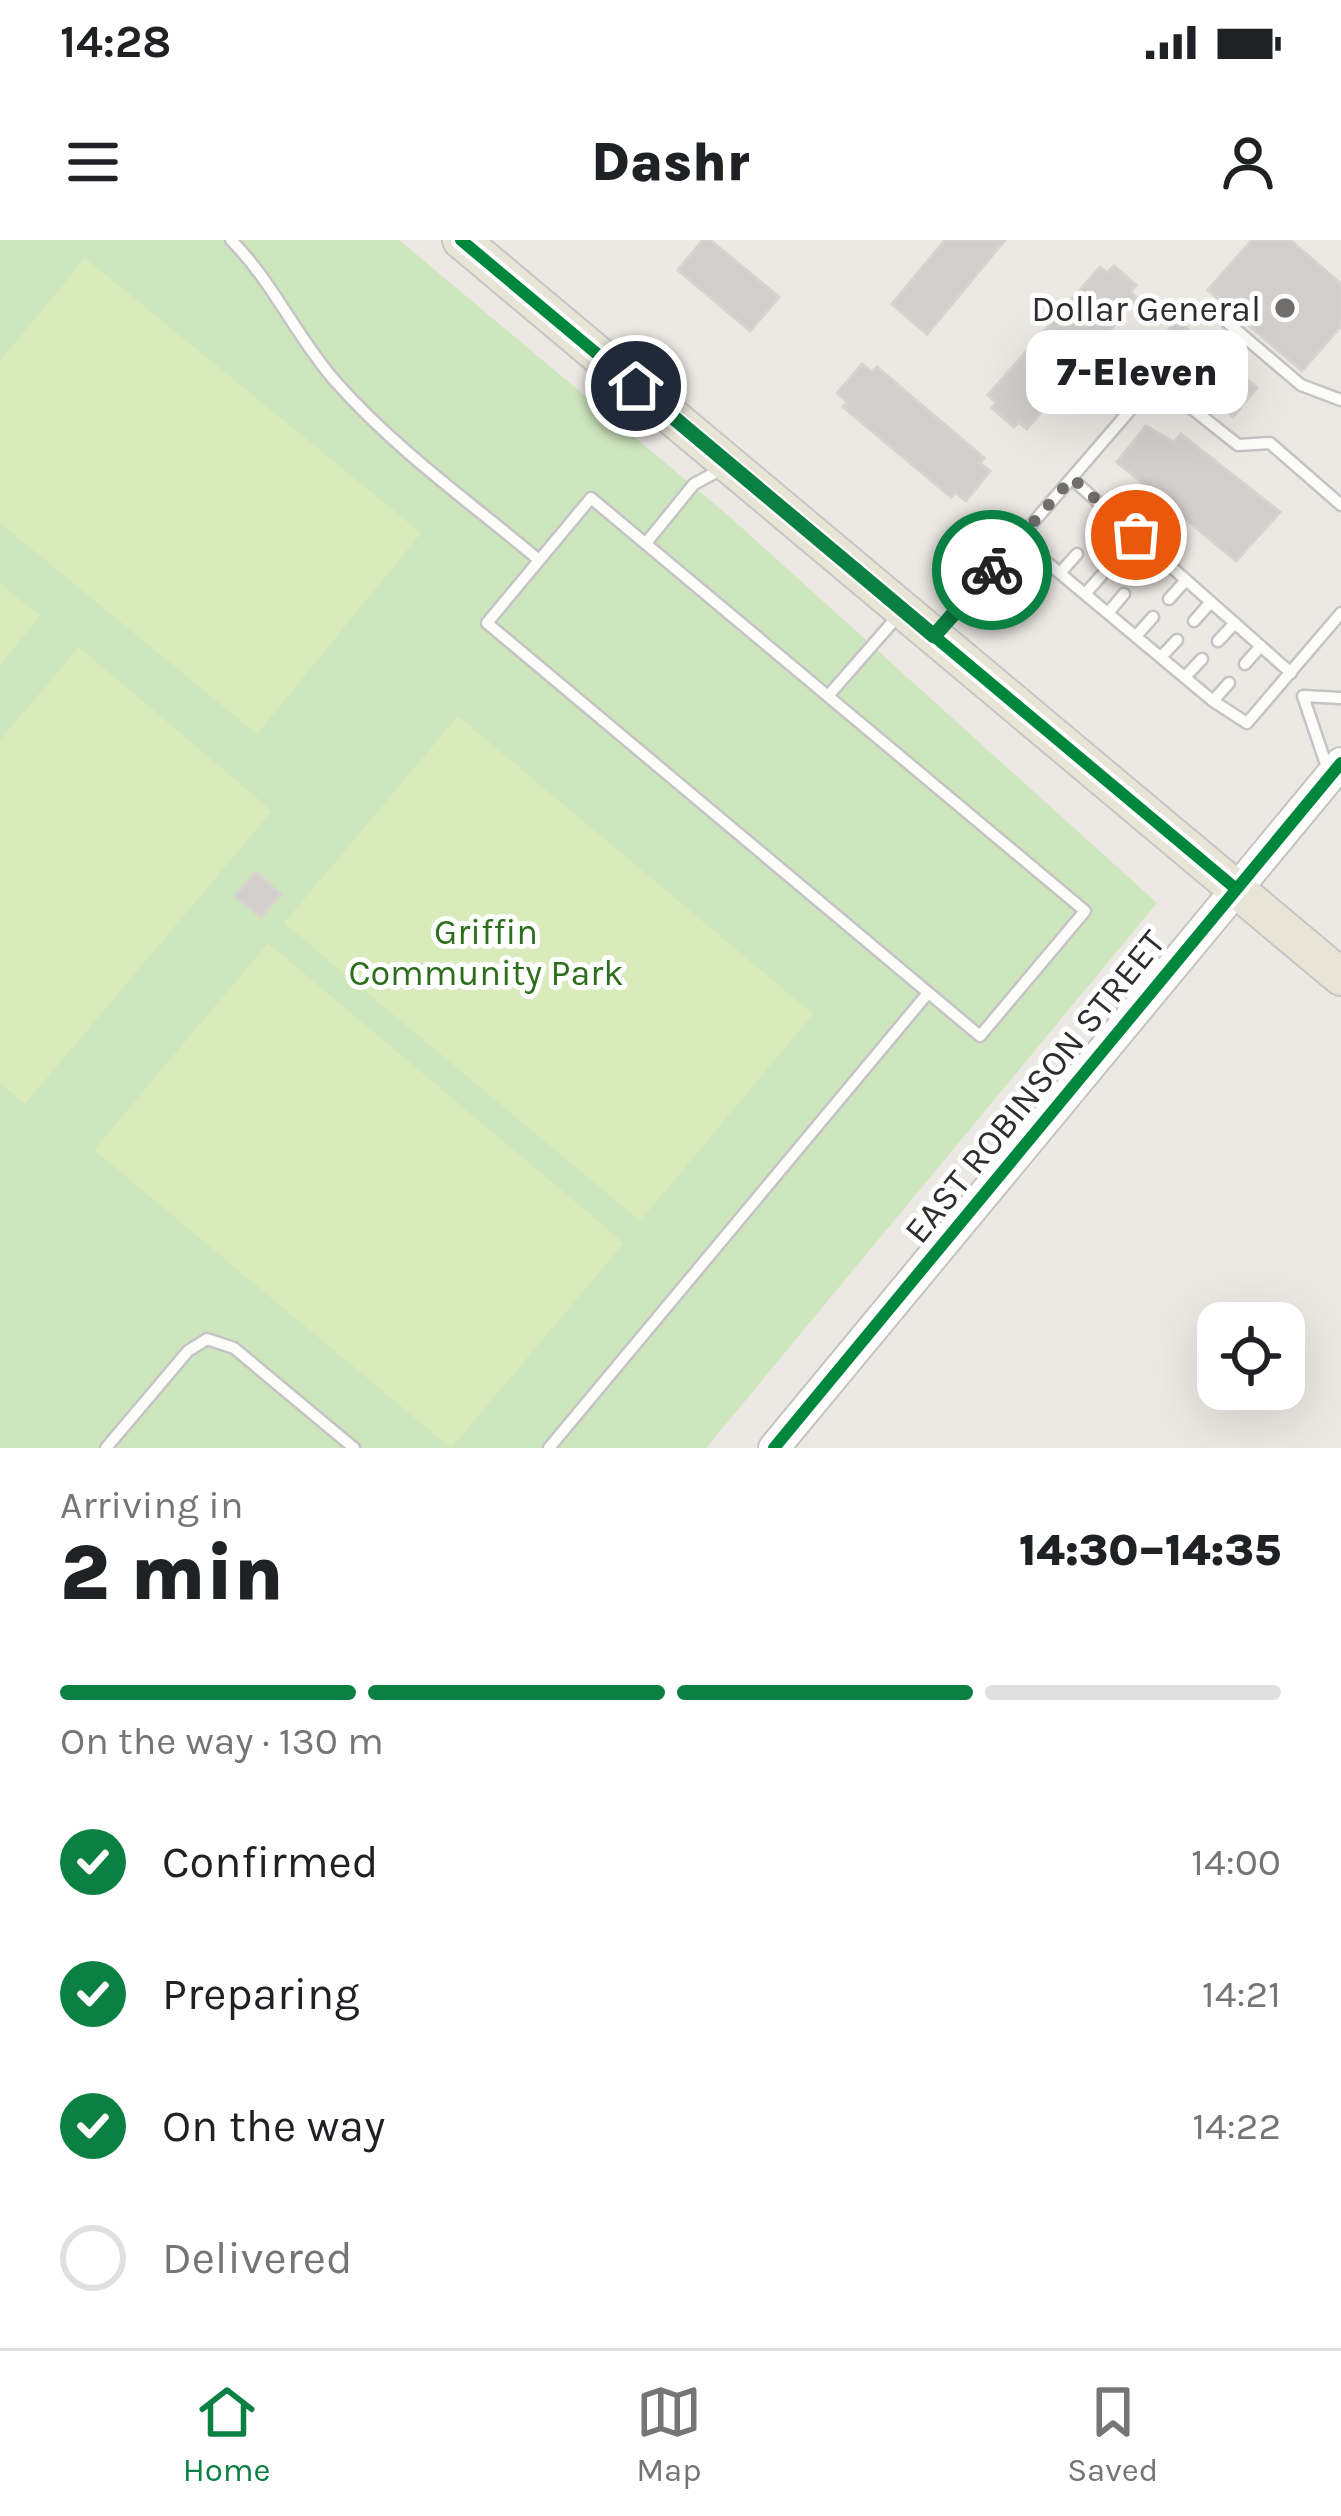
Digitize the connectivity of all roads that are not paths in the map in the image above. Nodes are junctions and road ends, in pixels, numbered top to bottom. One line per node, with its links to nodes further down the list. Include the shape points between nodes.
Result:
1 (231, 240): 16 (lane, via 334,380)
2 (461, 240): 5 (main road)
3 (1214, 311): 4 (lane, via 1301,385)
4 (1340, 399)
5 (730, 466): 12 (lane, via 694,484); 25 (main road)
6 (1072, 478): 7 (lane, via 1156,380 1238,445 1270,443); 8 (lane); 11 (lane)
7 (1341, 505)
8 (1111, 513): 9 (lane); 10 (lane)
9 (1094, 534)
10 (1136, 535): 14 (lane); 15 (lane)
11 (1019, 539): 17 (lane); 31 (lane)
12 (646, 543): 16 (lane, via 591,498); 42 (lane)
13 (1077, 554): 17 (lane)
14 (1157, 554): 18 (lane); 20 (lane)
15 (1118, 556)
16 (539, 560): 49 (lane, via 487,623)
17 (1060, 574): 21 (lane)
18 (1141, 574)
19 (1101, 575): 21 (lane)
20 (1186, 580): 23 (lane); 24 (lane)
21 (1085, 594): 26 (lane)
22 (1124, 594): 26 (lane)
23 (1169, 598)
24 (1211, 602): 29 (lane); 30 (lane)
25 (903, 610): 31 (main road); 42 (lane)
26 (1108, 613): 32 (lane)
27 (1341, 614): 39 (lane)
28 (1153, 617): 32 (lane)
29 (1194, 621)
30 (1235, 623): 34 (lane); 35 (lane)
31 (934, 636): 47 (main road)
32 (1136, 636): 36 (lane)
33 (1178, 640): 36 (lane)
34 (1219, 641)
35 (1261, 646): 38 (lane); 39 (lane)
36 (1161, 657): 40 (lane)
37 (1202, 659): 40 (lane)
38 (1245, 664)
39 (1287, 676): 43 (lane); 45 (lane, via 1246,723)
40 (1185, 677): 45 (lane)
41 (1229, 683): 45 (lane)
42 (829, 696): 49 (lane, via 1085,911 980,1036)
43 (1303, 696): 44 (lane); 46 (lane)
44 (1341, 698)
45 (1213, 701)
46 (1335, 770): 47 (main road, EAST ROBINSON STREET)
47 (1234, 888): 48 (main road); 53 (main road, EAST ROBINSON STREET)
48 (1341, 977)
49 (928, 992): 52 (lane)
50 (106, 1448): 51 (lane, via 188,1351 208,1339 234,1348)
51 (354, 1448)
52 (549, 1448)
53 (774, 1448)

